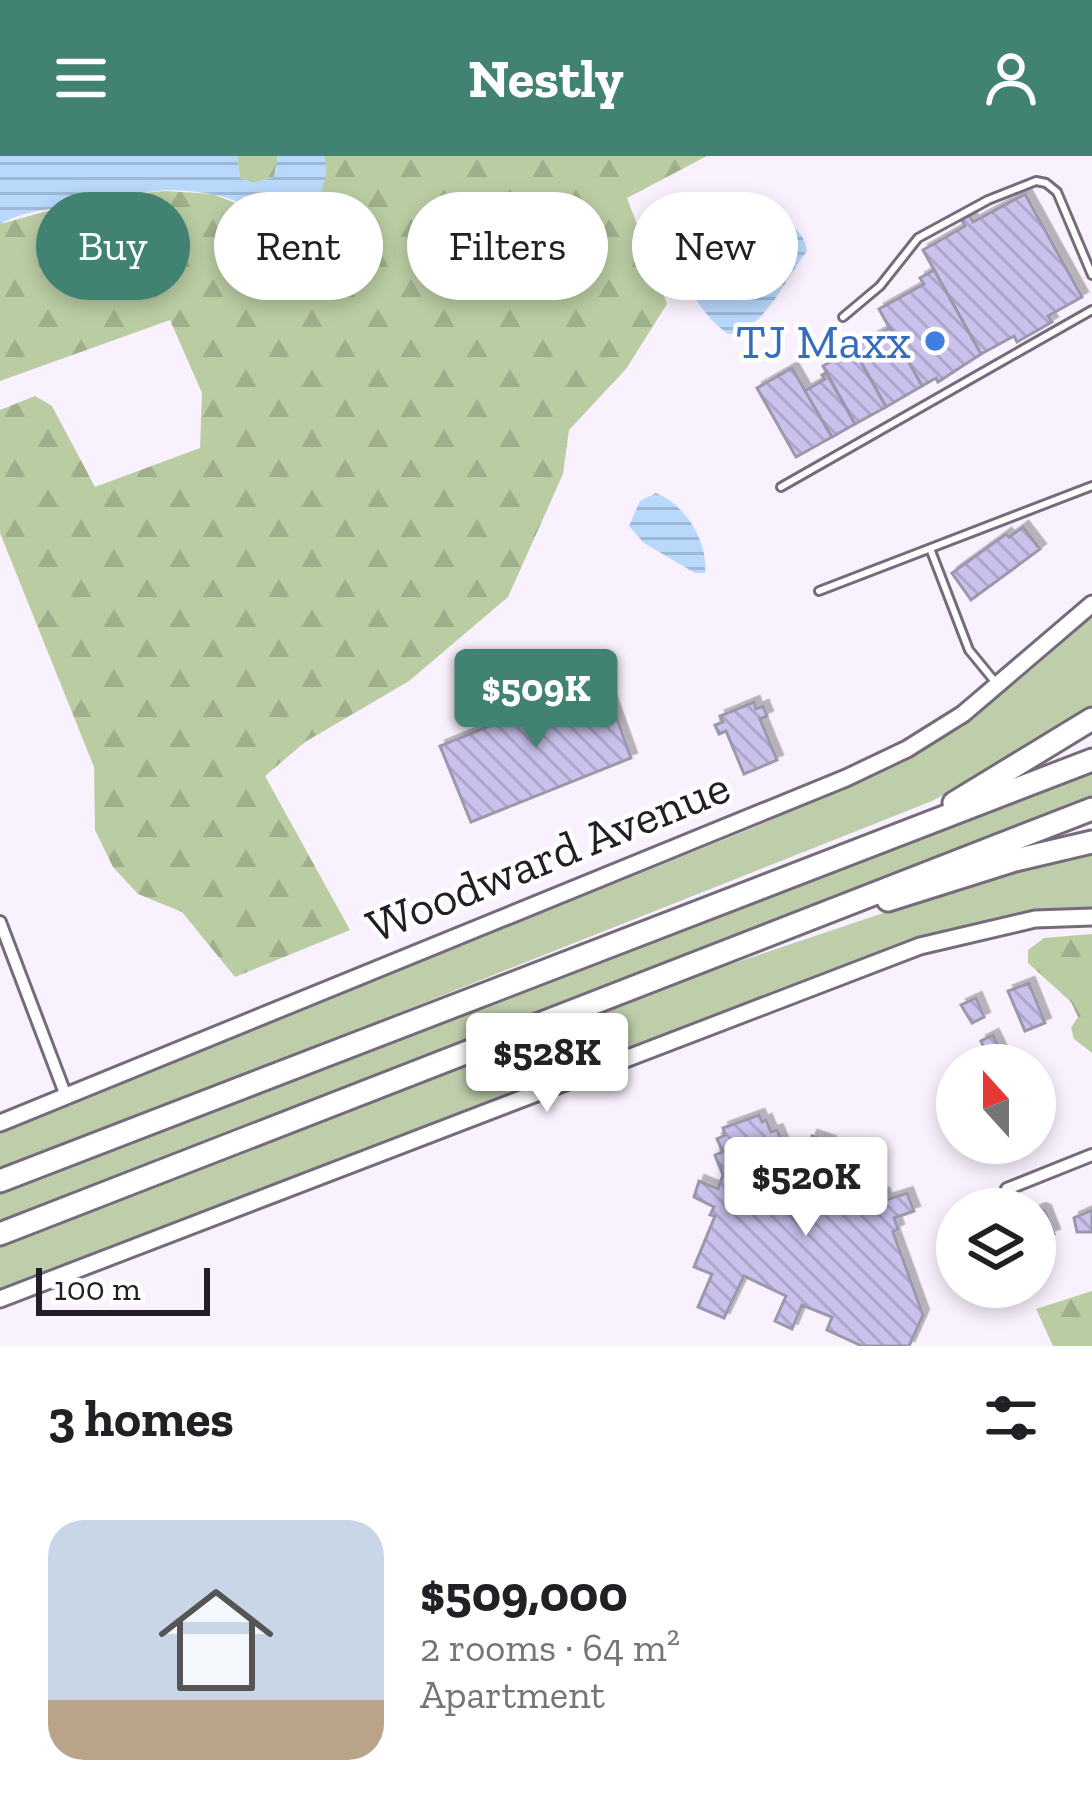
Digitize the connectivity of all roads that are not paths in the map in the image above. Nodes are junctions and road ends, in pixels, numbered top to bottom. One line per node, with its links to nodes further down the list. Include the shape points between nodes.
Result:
1 (1092, 275): 3 (lane, via 1057,192 1036,181 918,238)
2 (1092, 310): 5 (lane)
3 (843, 317)
4 (1092, 486): 6 (lane)
5 (781, 487)
6 (931, 550): 7 (lane); 9 (lane, via 969,650)
7 (819, 591)
8 (1092, 604): 9 (main road, Woodward Avenue)
9 (998, 686): 18 (main road, Woodward Avenue, via 936,733 846,778)
10 (1092, 719): 13 (highway)
11 (1092, 760): 13 (highway)
12 (1092, 809): 16 (highway)
13 (887, 841): 21 (highway)
14 (1092, 842): 16 (highway)
15 (1092, 916): 24 (main road, via 1035,919 920,946)
16 (812, 918): 23 (highway)
17 (0, 922): 18 (street)
18 (66, 1096): 19 (main road, Woodward Avenue)
19 (0, 1123)
20 (1092, 1155): 22 (street)
21 (0, 1181)
22 (1010, 1188)
23 (0, 1234)
24 (0, 1299)

